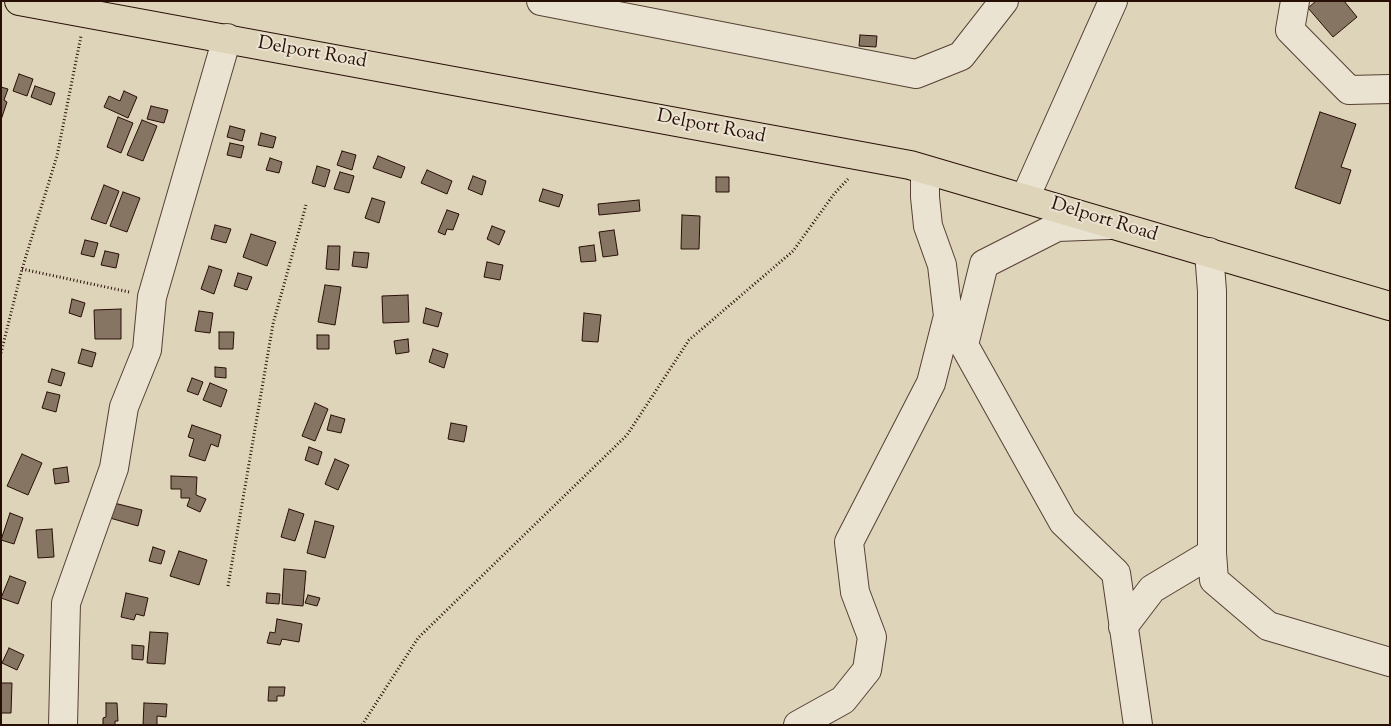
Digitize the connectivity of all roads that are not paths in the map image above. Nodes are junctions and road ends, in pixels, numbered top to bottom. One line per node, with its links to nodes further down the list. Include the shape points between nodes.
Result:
1 (19, 1): 6 (main road, Delport Road)
2 (541, 1): 3 (street, via 916,74 961,56)
3 (1004, 1)
4 (1113, 1): 9 (street)
5 (1295, 1): 7 (street, via 1290,30 1349,90)
6 (227, 38): 8 (main road, Delport Road); 16 (street, via 152,297 147,350 124,406 114,468 66,602)
7 (1390, 89)
8 (925, 170): 9 (main road, Delport Road); 17 (street, via 928,226 942,266 948,316 931,383 848,542 855,592 872,637 867,670 843,700)
9 (1025, 198): 10 (main road, Delport Road)
10 (1114, 225): 11 (main road, Delport Road); 14 (street, via 1057,228 984,264 964,345 1063,522 1116,573)
11 (1209, 252): 12 (main road, Delport Road); 13 (street, via 1212,291)
12 (1390, 306)
13 (1212, 553): 14 (street, via 1152,589); 15 (street, via 1214,580 1268,626)
14 (1123, 628): 18 (street)
15 (1390, 662)
16 (62, 725)
17 (798, 725)
18 (1138, 725)

